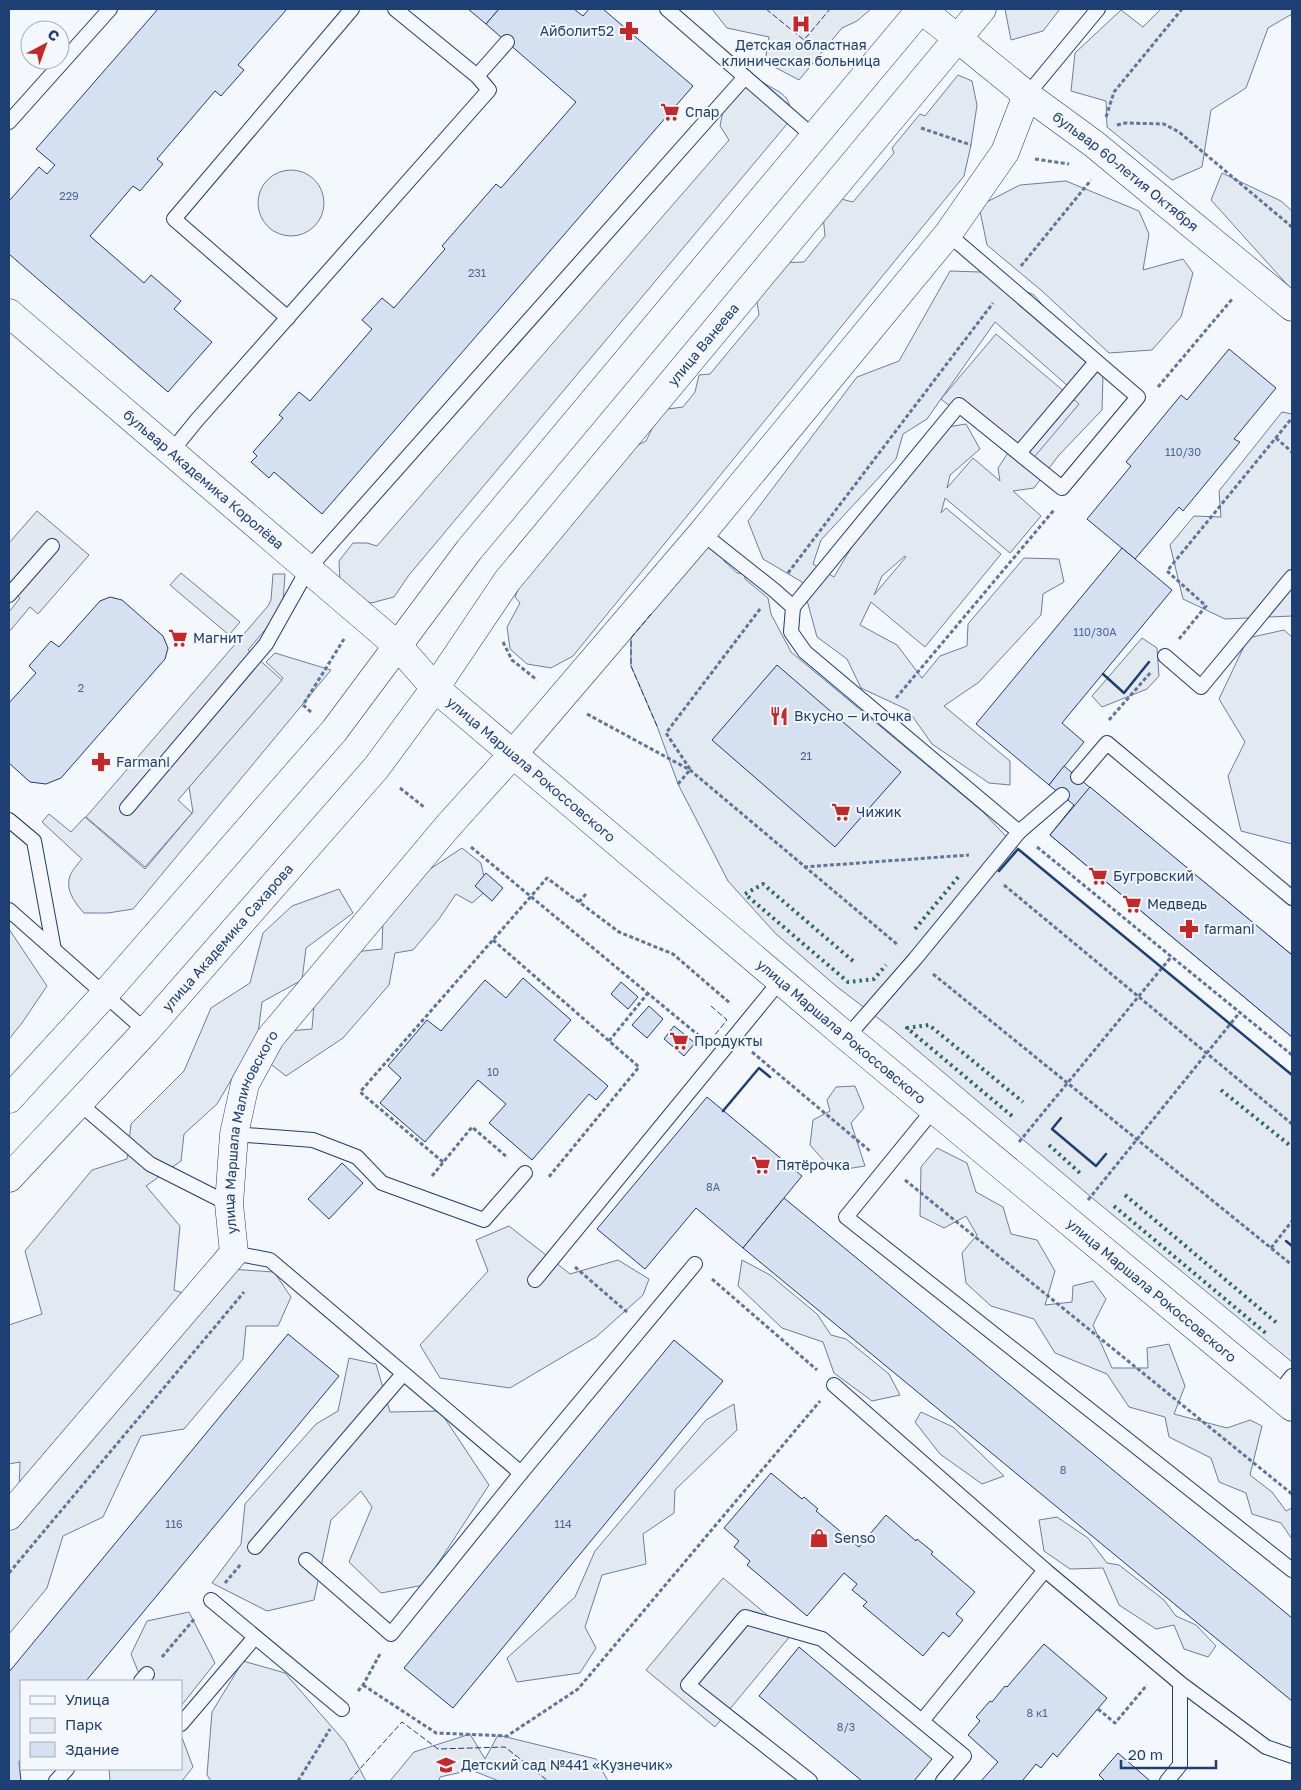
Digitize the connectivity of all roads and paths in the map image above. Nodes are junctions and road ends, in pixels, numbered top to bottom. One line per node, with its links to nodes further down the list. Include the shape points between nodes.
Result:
1 (110, 9): 14 (lane)
2 (352, 9): 24 (lane, via 174,219)
3 (395, 9): 11 (lane)
4 (667, 9): 12 (lane)
5 (921, 9): 9 (street, бульвар 60-летия Октября); 16 (street)
6 (982, 9): 9 (street, улица Ванеева)
7 (1098, 9): 13 (lane)
8 (1182, 9): 17 (path, via 1114,92 1106,116)
9 (957, 38): 13 (street, бульвар 60-летия Октября); 41 (street, улица Ванеева, via 507,581)
10 (506, 42): 11 (lane)
11 (477, 76): 24 (lane, via 489,90)
12 (745, 77): 16 (lane); 33 (lane)
13 (1027, 95): 17 (street, бульвар 60-летия Октября); 20 (street, улица Маршала Малиновского, via 1005,152)
14 (9, 122)
15 (916, 127): 18 (path)
16 (814, 137): 39 (street, via 469,550)
17 (1103, 143): 19 (path, via 1125,123 1164,124 1179,132); 21 (path); 22 (street, бульвар 60-летия Октября)
18 (971, 145)
19 (1292, 227)
20 (948, 234): 21 (lane); 31 (street, улица Маршала Малиновского)
21 (1006, 285): 25 (lane); 35 (path)
22 (1292, 308)
23 (9, 313): 28 (street, бульвар Академика Королёва)
24 (288, 318): 28 (lane)
25 (1096, 362): 30 (lane); 30 (lane, via 1138,397 1062,488)
26 (1292, 418): 27 (path)
27 (1276, 438): 29 (path); 40 (path, via 1167,571 1206,606)
28 (171, 452): 33 (street, бульвар Академика Королёва)
29 (1292, 452)
30 (1019, 453): 37 (lane, via 959,405)
31 (702, 533): 35 (lane); 42 (street, улица Маршала Малиновского)
32 (52, 546): 36 (lane)
33 (308, 569): 39 (street, бульвар Академика Королёва); 49 (lane, via 266,644)
34 (1292, 577): 40 (lane, via 1201,686)
35 (774, 590): 37 (lane); 45 (path, via 666,733)
36 (9, 595)
37 (793, 607): 51 (lane, via 791,632 805,652)
38 (501, 639): 42 (path, via 512,660)
39 (398, 646): 41 (street, улица Маршала Рокоссовского); 65 (street, via 334,731)
40 (1165, 656): 43 (path, via 1108,721)
41 (435, 688): 44 (street, улица Маршала Рокоссовского); 71 (street, улица Академика Сахарова, via 376,768)
42 (560, 700): 44 (street, улица Маршала Малиновского); 45 (path)
43 (1107, 743): 46 (lane); 56 (lane)
44 (513, 754): 64 (street, улица Маршала Рокоссовского); 83 (street, улица Маршала Малиновского, via 448,826 270,1038 245,1084)
45 (690, 770): 47 (path); 52 (path)
46 (1078, 777)
47 (678, 784)
48 (1062, 795): 51 (lane)
49 (127, 808)
50 (9, 820): 60 (lane, via 34,842)
51 (1019, 832): 53 (lane); 61 (path)
52 (804, 867): 53 (path, via 969,854); 62 (path)
53 (987, 870): 62 (lane)
54 (586, 894): 57 (path)
55 (1015, 894): 67 (path)
56 (1292, 898)
57 (579, 902): 59 (path, via 547,878); 70 (path, via 619,932 673,954)
58 (9, 910): 60 (lane)
59 (493, 940): 73 (path); 85 (path, via 360,1092)
60 (54, 950): 65 (lane)
61 (1172, 957): 67 (path); 69 (path)
62 (915, 959): 72 (lane)
63 (941, 980): 78 (path)
64 (780, 981): 70 (lane); 72 (street, улица Маршала Рокоссовского)
65 (105, 994): 71 (lane); 79 (street)
66 (648, 994): 73 (path)
67 (1139, 996): 74 (path); 78 (path)
68 (670, 1012): 75 (path)
69 (1240, 1012): 74 (path); 76 (path)
70 (749, 1019): 75 (lane)
71 (146, 1031): 80 (street, улица Академика Сахарова)
72 (847, 1037): 81 (street, улица Маршала Рокоссовского)
73 (608, 1041): 88 (path, via 639,1067 541,1186)
74 (1206, 1053): 82 (path); 84 (path)
75 (721, 1054): 100 (lane)
76 (1292, 1055)
77 (760, 1059): 87 (path)
78 (1068, 1083): 84 (path); 86 (path)
79 (9, 1099)
80 (79, 1103): 89 (street, улица Академика Сахарова); 91 (lane, via 150,1164)
81 (934, 1109): 86 (street, улица Маршала Рокоссовского); 87 (lane)
82 (1292, 1124)
83 (234, 1134): 90 (lane, via 313,1140 358,1157 382,1183); 91 (street, улица Маршала Малиновского)
84 (1137, 1140): 93 (path); 94 (path)
85 (443, 1162): 88 (path, via 472,1127); 90 (path)
86 (1000, 1164): 93 (street, улица Маршала Рокоссовского)
87 (888, 1166): 106 (path); 111 (lane, via 846,1218)
88 (525, 1172): 90 (lane, via 484,1220)
89 (9, 1178)
90 (416, 1196)
91 (228, 1204): 95 (street, улица Маршала Малиновского)
92 (1292, 1221): 94 (path)
93 (1070, 1222): 104 (street, улица Маршала Рокоссовского)
94 (1271, 1248): 98 (path)
95 (234, 1253): 96 (lane); 107 (street, улица Маршала Малиновского)
96 (270, 1260): 102 (lane); 112 (path)
97 (695, 1264): 101 (lane); 103 (path)
98 (1292, 1265)
99 (587, 1278): 101 (path)
100 (535, 1280)
101 (644, 1326): 105 (lane)
102 (403, 1374): 105 (lane); 108 (lane)
103 (834, 1385): 110 (lane); 114 (path, via 578,1689 507,1736 436,1733 363,1686)
104 (1287, 1393)
105 (521, 1473): 114 (lane)
106 (1292, 1494)
107 (9, 1516)
108 (255, 1547)
109 (306, 1560): 114 (lane)
110 (1045, 1570): 116 (lane); 120 (lane)
111 (1292, 1570)
112 (9, 1574)
113 (211, 1600): 115 (lane)
114 (391, 1634)
115 (255, 1637): 119 (lane); 121 (lane)
116 (1161, 1668): 117 (lane); 118 (path, via 1115,1723)
117 (1180, 1683): 122 (lane, via 1266,1747); 128 (lane, via 1180,1765)
118 (1098, 1708)
119 (342, 1709): 125 (path)
120 (922, 1721): 126 (lane, via 822,1639 745,1618 688,1685); 127 (lane, via 964,1756)
121 (182, 1723)
122 (1292, 1756)
123 (66, 1770): 124 (lane)
124 (56, 1781)
125 (298, 1781)
126 (810, 1781)
127 (943, 1781)
128 (1167, 1781)

